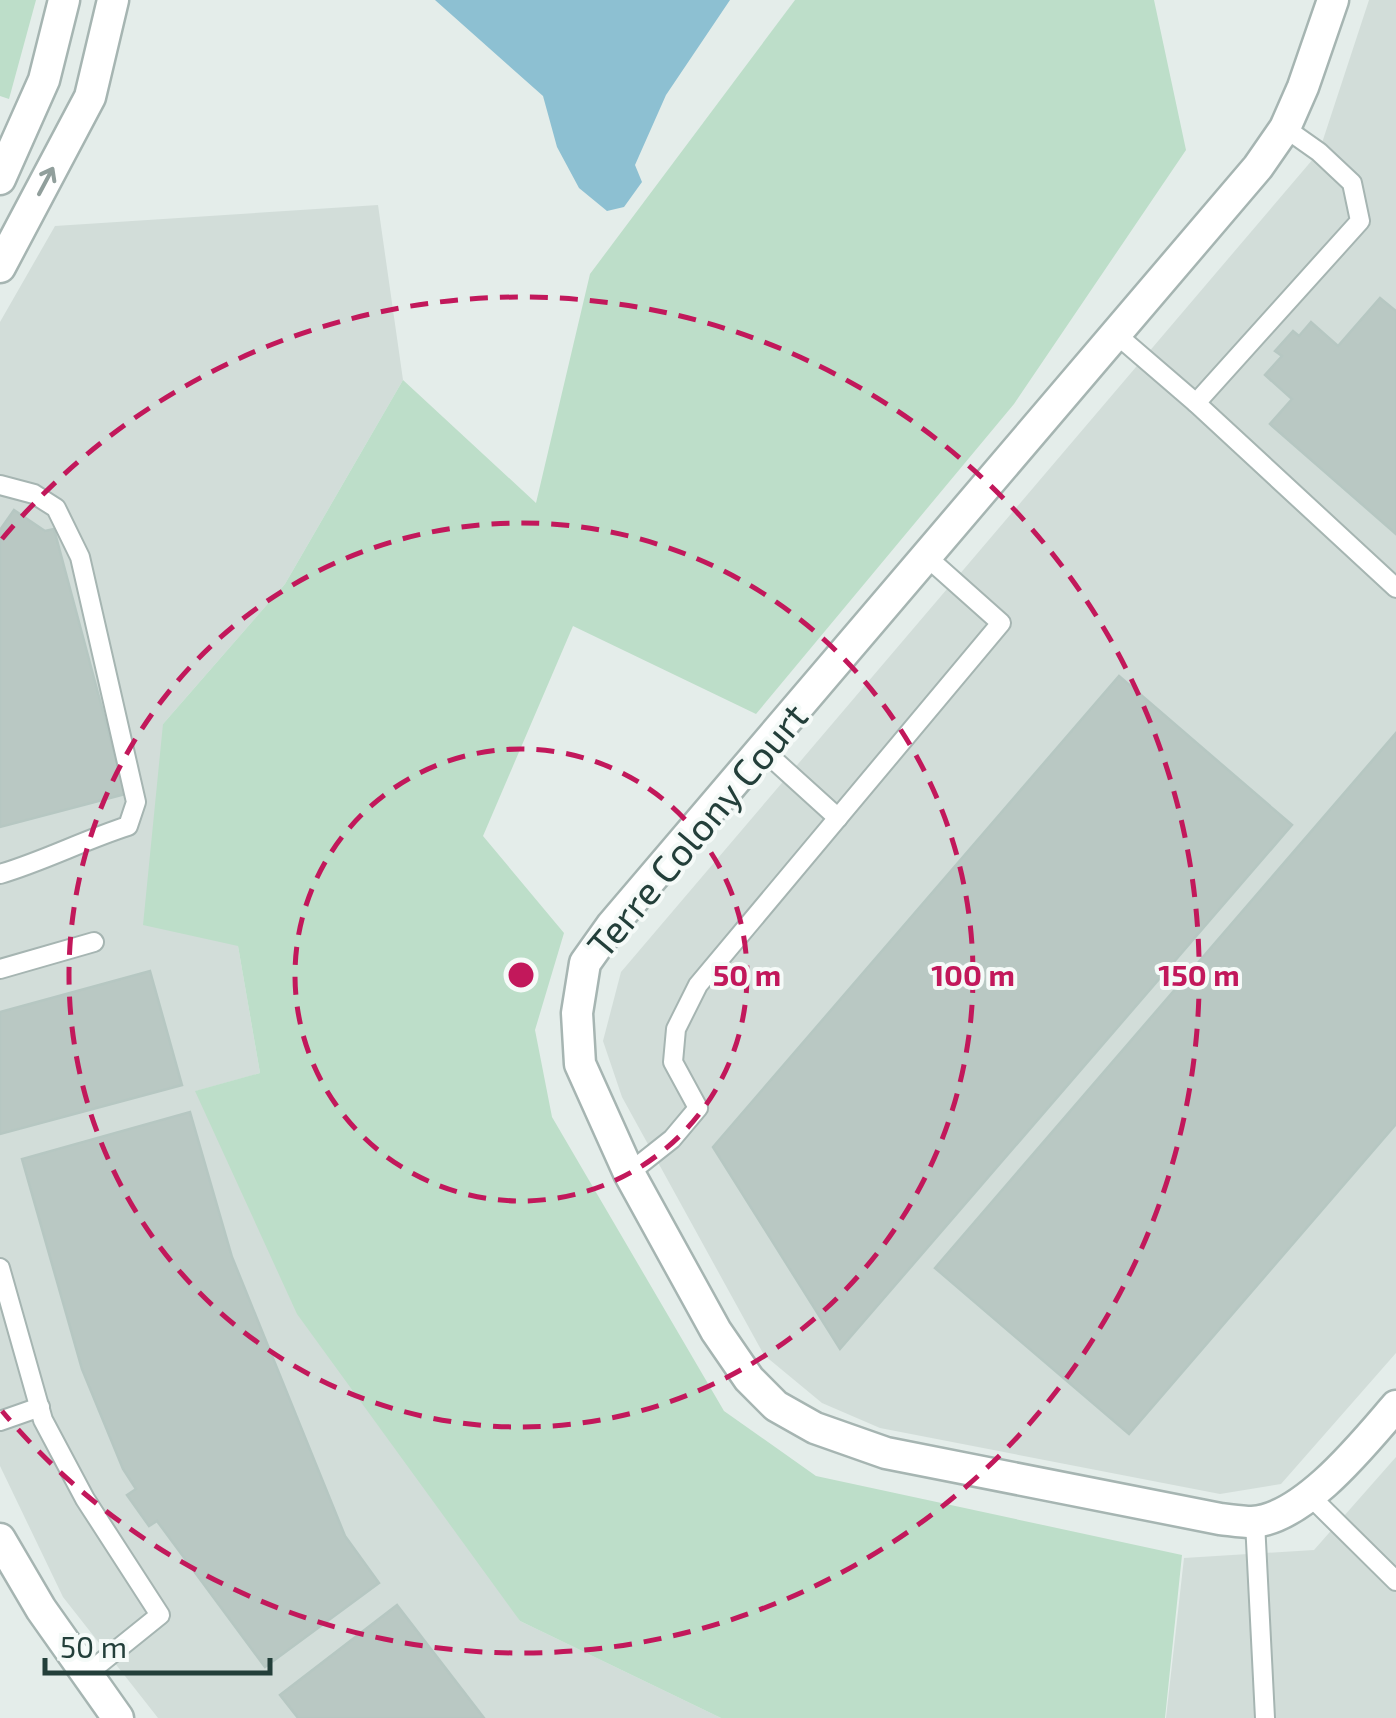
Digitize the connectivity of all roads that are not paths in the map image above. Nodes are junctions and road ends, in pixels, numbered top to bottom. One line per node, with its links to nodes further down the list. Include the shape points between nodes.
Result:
1 (64, 0): 5 (street, via 44,80)
2 (113, 0): 6 (street, one-way to 2, via 90,97)
3 (1333, 0): 4 (street, Terre Colony Court)
4 (1286, 128): 7 (street, Terre Colony Court); 8 (lane, via 1352,184 1360,220)
5 (0, 180)
6 (0, 267)
7 (1118, 335): 8 (lane); 10 (street, Terre Colony Court)
8 (1196, 403): 11 (lane)
9 (0, 485): 14 (lane, via 56,508 80,557 136,802 128,826)
10 (928, 558): 12 (street, Terre Colony Court); 13 (lane, via 1001,622)
11 (1396, 588)
12 (763, 750): 13 (lane); 17 (street, Terre Colony Court, via 585,963 576,1013 580,1064)
13 (838, 818): 17 (lane, via 698,986 676,1029 674,1062 698,1108)
14 (0, 874)
15 (94, 942): 16 (lane)
16 (0, 969)
17 (629, 1173): 23 (street, Terre Colony Court, via 716,1331 750,1379 776,1406 815,1428 886,1454)
18 (0, 1268): 20 (lane)
19 (1396, 1406): 22 (street)
20 (40, 1407): 21 (lane); 26 (lane, via 85,1499 160,1614)
21 (0, 1421)
22 (1308, 1494): 23 (street); 25 (lane)
23 (1255, 1522): 28 (lane)
24 (0, 1538): 26 (street)
25 (1396, 1581)
26 (88, 1673): 27 (street)
27 (118, 1718)
28 (1265, 1718)

